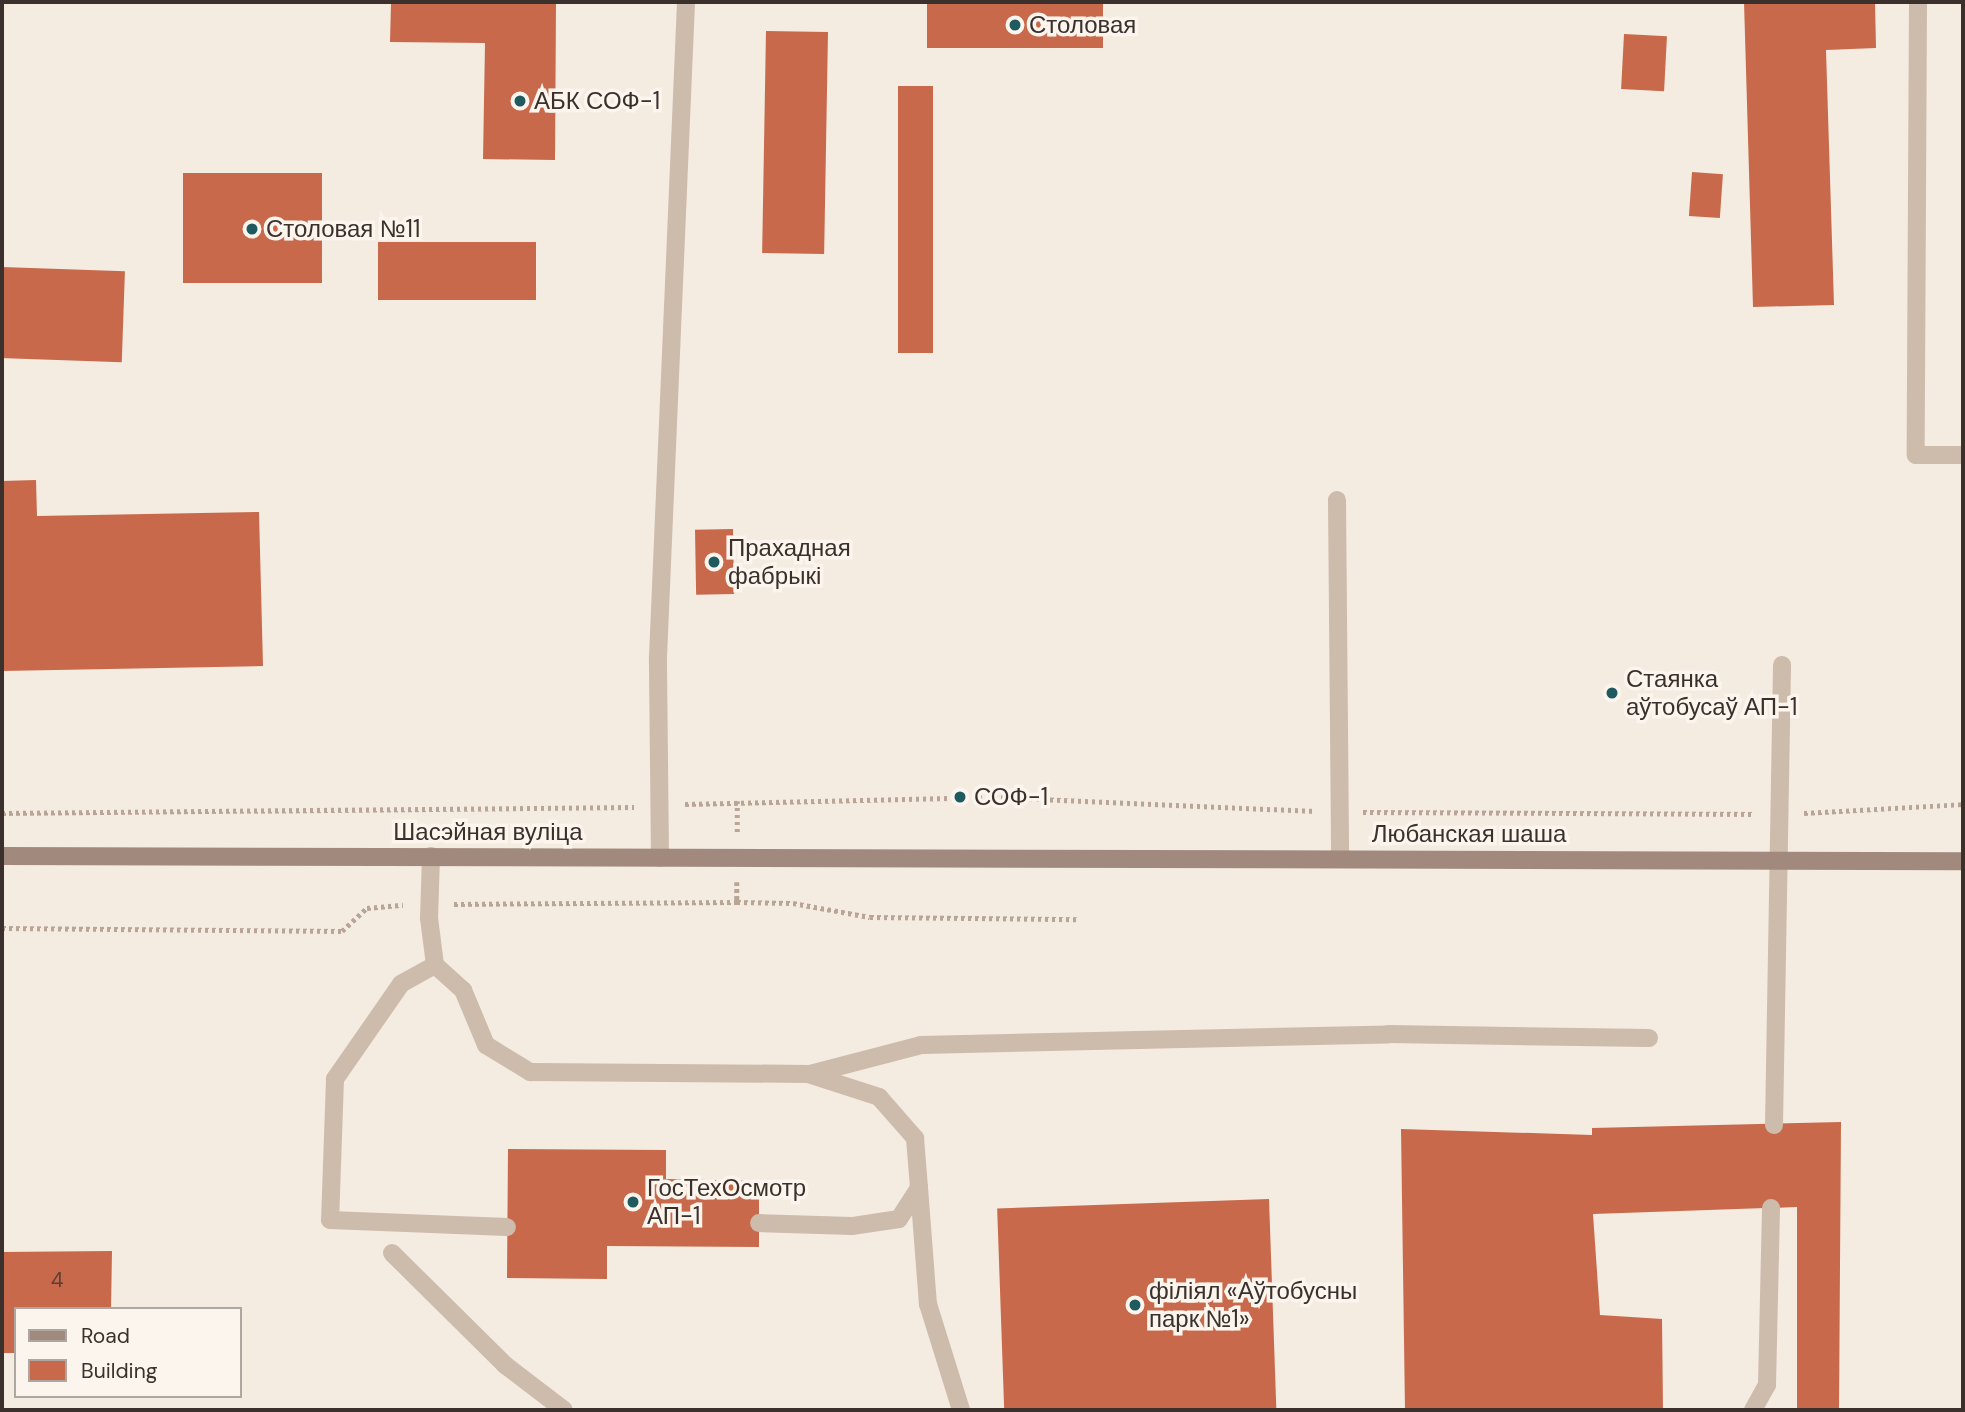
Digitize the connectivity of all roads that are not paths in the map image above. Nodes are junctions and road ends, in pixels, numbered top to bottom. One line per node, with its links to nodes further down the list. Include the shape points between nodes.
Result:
1 (686, 2): 8 (lane, via 658,657)
2 (1918, 2): 3 (lane, via 1916,455)
3 (1963, 455)
4 (1337, 500): 10 (lane)
5 (1782, 665): 9 (lane)
6 (2, 856): 7 (main road, Шасэйная вуліца)
7 (431, 856): 8 (main road, Шасэйная вуліца); 13 (lane, via 429,904)
8 (660, 858): 12 (main road, Шасэйная вуліца)
9 (1779, 858): 10 (main road, Любанская шаша); 11 (main road, Любанская шаша); 16 (lane)
10 (1340, 859): 12 (main road, Любанская шаша)
11 (1963, 861)
12 (975, 862)
13 (435, 965): 15 (lane, via 463,990 486,1045 530,1072); 20 (lane, via 401,984 335,1079 330,1220)
14 (1649, 1038): 15 (lane, via 1388,1034 921,1045)
15 (808, 1074): 17 (lane, via 879,1097 915,1138)
16 (1774, 1125)
17 (919, 1188): 19 (lane, via 899,1219 852,1226); 23 (lane, via 928,1304)
18 (1771, 1208): 24 (lane, via 1767,1385)
19 (759, 1223)
20 (507, 1227)
21 (392, 1253): 22 (lane, via 505,1365)
22 (564, 1410)
23 (961, 1410)
24 (1753, 1410)

